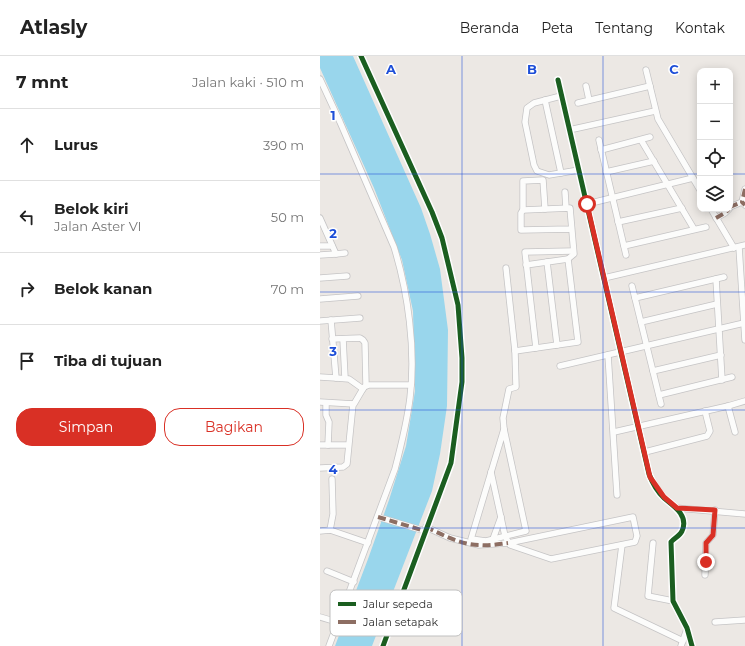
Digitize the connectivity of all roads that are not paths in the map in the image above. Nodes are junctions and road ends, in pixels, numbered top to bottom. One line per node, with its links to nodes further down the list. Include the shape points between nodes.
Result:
1 (361, 56): 116 (street, via 432,212 442,238 458,305 462,382 451,463)
2 (646, 70): 6 (street)
3 (320, 80): 90 (street, via 385,225 399,266 411,333)
4 (558, 80): 7 (street)
5 (586, 86): 9 (street)
6 (650, 86): 9 (street); 11 (street)
7 (561, 96): 8 (street); 12 (street)
8 (545, 100): 20 (street); 20 (street, via 529,105 525,116 534,165 542,174)
9 (589, 100): 10 (street)
10 (578, 103)
11 (655, 111): 12 (street); 21 (street)
12 (569, 130): 18 (street)
13 (650, 137): 15 (street)
14 (599, 140): 16 (street)
15 (641, 140): 16 (street); 17 (street)
16 (601, 150): 19 (street)
17 (654, 162): 19 (street); 22 (street)
18 (579, 170): 20 (street); 27 (street)
19 (606, 172): 26 (street)
20 (561, 173)
21 (693, 178): 22 (street); 23 (street)
22 (668, 185): 26 (street); 31 (street)
23 (697, 185)
24 (745, 189): 28 (street)
25 (565, 192): 30 (street)
26 (613, 198): 27 (street); 38 (street)
27 (587, 204): 60 (street)
28 (744, 204): 29 (street)
29 (733, 207)
30 (566, 208): 32 (street); 41 (street, via 570,208)
31 (682, 208): 38 (street); 42 (street)
32 (545, 209): 33 (street); 33 (street, via 543,180 523,181)
33 (523, 210): 41 (street, via 521,230)
34 (713, 212): 37 (street)
35 (726, 212): 37 (street)
36 (320, 218): 39 (street)
37 (716, 218): 47 (street)
38 (618, 222): 46 (street)
39 (321, 225): 45 (street)
40 (706, 227): 42 (street)
41 (571, 229): 48 (street)
42 (694, 229): 46 (street)
43 (745, 245): 47 (street)
44 (320, 246): 45 (street)
45 (332, 246): 50 (street)
46 (624, 246): 52 (street)
47 (736, 247): 60 (street); 71 (street)
48 (573, 251): 53 (street, via 574,254); 55 (street, via 525,252)
49 (346, 253): 50 (street)
50 (336, 254): 51 (street)
51 (320, 255)
52 (626, 256)
53 (568, 259): 54 (street); 76 (street, via 578,342)
54 (547, 262): 55 (street); 76 (street)
55 (526, 265): 78 (street)
56 (506, 268): 79 (street)
57 (347, 276): 59 (street)
58 (724, 277): 61 (street)
59 (320, 278)
60 (604, 278): 80 (street)
61 (716, 279): 64 (street); 66 (street)
62 (632, 286): 64 (street)
63 (358, 296): 65 (street)
64 (635, 298): 70 (street)
65 (320, 299)
66 (718, 304): 70 (street); 72 (street)
67 (360, 318): 68 (street)
68 (331, 320): 69 (street); 73 (street)
69 (320, 321)
70 (641, 322): 77 (street)
71 (744, 324): 72 (street); 75 (street)
72 (719, 329): 77 (street); 82 (street)
73 (332, 339): 74 (street); 87 (street)
74 (343, 339): 88 (street); 91 (street, via 360,338 364,341)
75 (745, 340)
76 (556, 345): 78 (street)
77 (647, 346): 80 (street); 84 (street)
78 (536, 348): 79 (street)
79 (515, 350): 100 (street, via 516,387 509,389 503,418)
80 (621, 352): 81 (street); 99 (street)
81 (608, 355): 83 (street); 101 (street)
82 (721, 355): 84 (street); 89 (street)
83 (560, 366)
84 (653, 371): 92 (street)
85 (320, 377): 87 (street)
86 (732, 377): 89 (street)
87 (336, 378): 88 (street)
88 (344, 378): 91 (street)
89 (722, 380): 92 (street)
90 (411, 385): 91 (street); 115 (street, via 402,444)
91 (365, 387): 95 (street)
92 (659, 395): 96 (street)
93 (745, 401): 97 (street)
94 (323, 403): 95 (street); 104 (street, via 329,422)
95 (353, 404): 105 (street)
96 (661, 404)
97 (728, 406): 98 (street); 102 (street)
98 (705, 411): 99 (street); 106 (street, via 710,431 707,436)
99 (638, 426): 101 (street); 106 (street)
100 (504, 429): 108 (street); 119 (street, via 526,531)
101 (614, 432): 110 (street)
102 (735, 432)
103 (320, 445): 104 (street)
104 (328, 445): 105 (street)
105 (348, 445): 107 (street, via 346,466)
106 (645, 452): 111 (street, via 652,482)
107 (320, 468)
108 (491, 472): 114 (street); 120 (street, via 471,539)
109 (332, 479): 117 (street, via 333,514)
110 (617, 495)
111 (677, 508): 112 (street); 130 (street, via 682,516 683,528 672,542)
112 (715, 510): 113 (street); 126 (street, via 713,535 706,543)
113 (745, 514)
114 (501, 516): 119 (street); 120 (street)
115 (378, 517): 116 (street); 121 (street)
116 (425, 529): 122 (street, via 479,546); 129 (street)
117 (330, 530): 118 (street); 121 (street)
118 (320, 531)
119 (505, 536): 120 (street); 122 (street)
120 (493, 539)
121 (368, 543): 127 (street)
122 (508, 543): 124 (street, via 551,559); 124 (street, via 633,517 637,536 635,542)
123 (653, 543): 130 (street, via 648,596)
124 (622, 544): 138 (street, via 614,608)
125 (326, 571): 127 (street)
126 (705, 575)
127 (354, 582): 128 (street)
128 (351, 590)
129 (403, 590)
130 (673, 601): 135 (street)
131 (320, 617): 132 (street)
132 (330, 620)
133 (745, 620): 134 (street)
134 (715, 622)
135 (688, 628): 138 (street); 141 (street)
136 (332, 636): 139 (street)
137 (387, 636): 140 (street)
138 (682, 643)
139 (329, 646)
140 (383, 646)
141 (692, 646)

